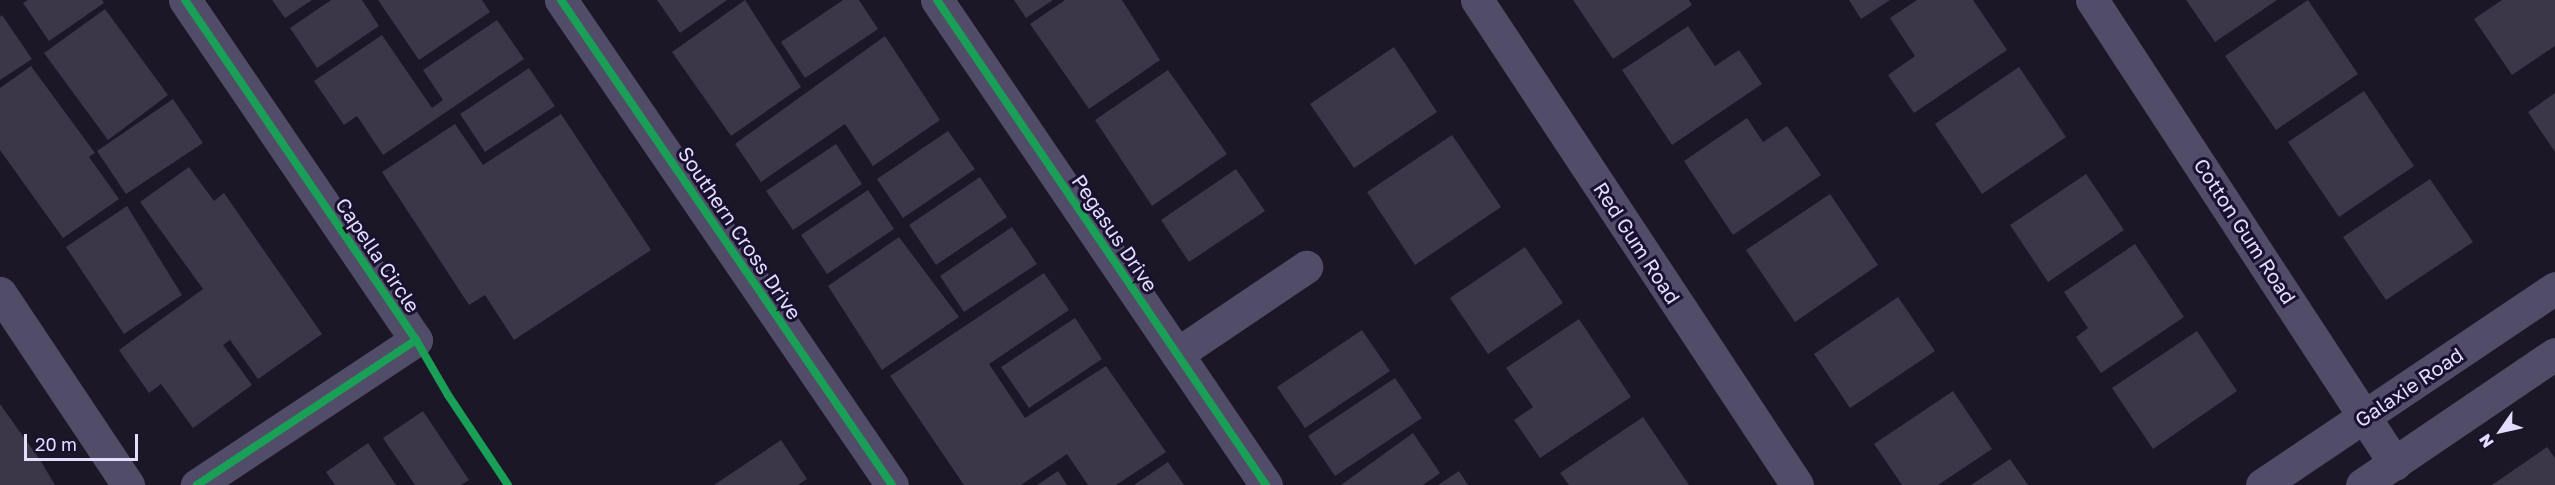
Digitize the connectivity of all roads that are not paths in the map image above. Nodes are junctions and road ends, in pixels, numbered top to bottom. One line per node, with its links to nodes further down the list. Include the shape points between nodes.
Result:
1 (185, 0): 14 (street, Capella Circle, via 416,340)
2 (937, 0): 9 (street, Pegasus Drive)
3 (1478, 0): 17 (street, Red Gum Road)
4 (2092, 0): 11 (street, Cotton Gum Road)
5 (567, 2): 15 (street, Southern Cross Drive)
6 (1306, 267): 9 (street)
7 (2555, 288): 11 (street, Galaxie Road)
8 (0, 293): 13 (street)
9 (1177, 354): 16 (street, Pegasus Drive)
10 (2555, 354): 12 (street)
11 (2365, 416): 12 (street, Cotton Gum Road); 18 (street, Galaxie Road)
12 (2395, 464): 19 (street)
13 (129, 485)
14 (197, 485)
15 (892, 485)
16 (1266, 485)
17 (1797, 485)
18 (2262, 485)
19 (2362, 485)

